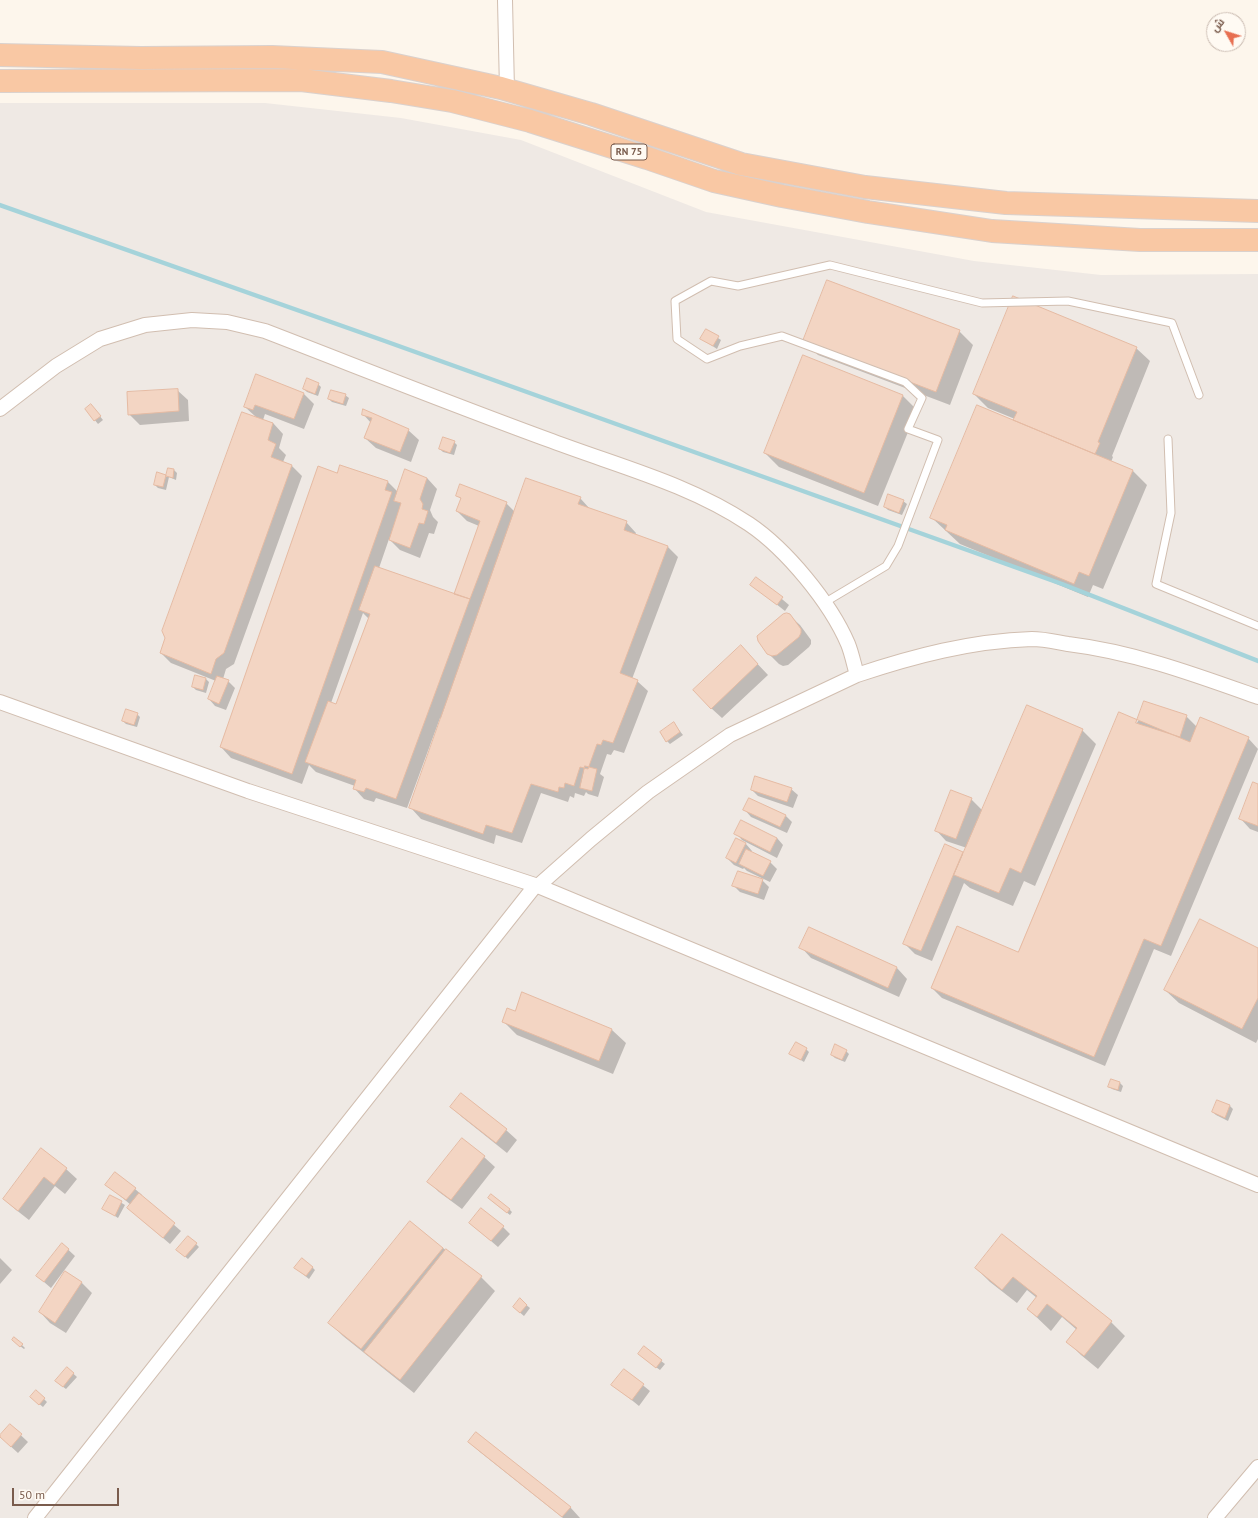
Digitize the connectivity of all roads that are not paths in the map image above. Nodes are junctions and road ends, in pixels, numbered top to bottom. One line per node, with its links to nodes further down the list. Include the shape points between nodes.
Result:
1 (505, 0): 4 (street)
2 (0, 55): 4 (highway, RN 75, via 272,57 382,62)
3 (0, 81): 6 (highway, RN 75, via 301,80 391,91 452,101 530,121 714,181 868,212 992,231 1140,240)
4 (507, 90): 5 (highway, RN 75, via 591,114 741,164 865,187 1006,203)
5 (1258, 211)
6 (1258, 240)
7 (1199, 395): 10 (lane, via 1172,323 1068,301 982,303 830,265 738,286 711,281 675,301 677,340 707,359 740,346 782,336 905,382 922,398 908,429 938,440 898,546 886,566)
8 (0, 409): 10 (street, via 56,366 100,338 139,327 192,320 227,322 265,331 713,502 750,525 778,548)
9 (1168, 439): 11 (lane, via 1171,513 1156,584)
10 (824, 603): 12 (street, via 848,644)
11 (1258, 626)
12 (857, 675): 13 (street, via 965,645 1033,639 1097,647 1149,660); 15 (street, via 730,735 648,792)
13 (1258, 697)
14 (0, 702): 15 (street, via 248,791)
15 (537, 886): 16 (street); 18 (street)
16 (1258, 1185)
17 (1258, 1467): 19 (street)
18 (35, 1518)
19 (1215, 1518)

